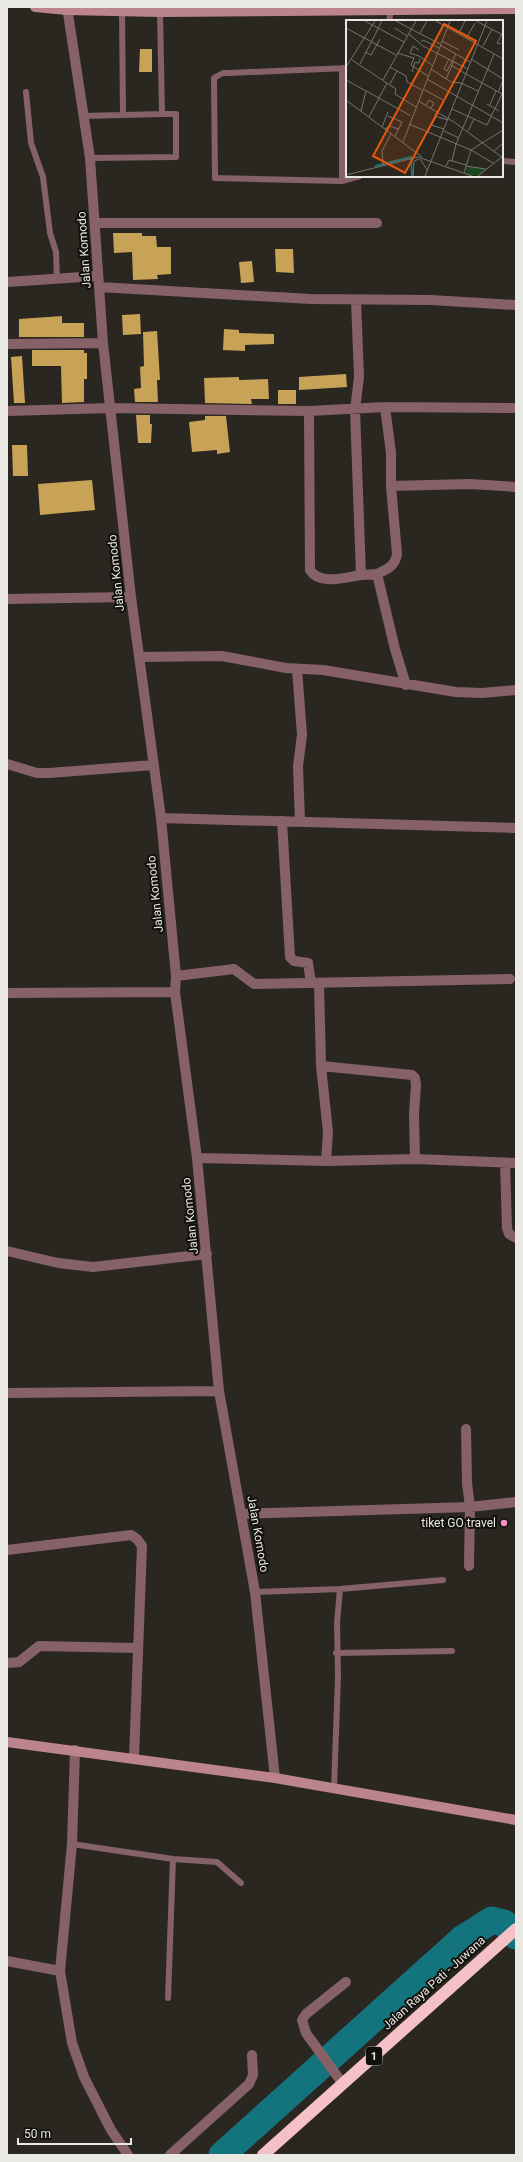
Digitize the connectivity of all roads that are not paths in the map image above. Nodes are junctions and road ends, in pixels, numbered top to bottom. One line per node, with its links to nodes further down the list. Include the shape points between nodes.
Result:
1 (35, 7): 2 (street)
2 (67, 8): 6 (street); 13 (street, Jalan Komodo)
3 (391, 8): 4 (street); 5 (street); 8 (lane)
4 (264, 9): 7 (street)
5 (516, 9)
6 (122, 10): 7 (street); 12 (lane)
7 (160, 12): 11 (lane)
8 (389, 20)
9 (345, 68): 18 (lane); 18 (lane, via 223,73 213,81 215,178)
10 (26, 92): 22 (lane, via 31,143 43,177 50,233 56,252)
11 (162, 114): 12 (lane); 14 (lane, via 176,114 176,157)
12 (123, 115): 13 (lane)
13 (82, 116): 14 (street, Jalan Komodo)
14 (90, 158): 19 (street, Jalan Komodo)
15 (503, 161): 16 (lane)
16 (516, 162)
17 (356, 177): 18 (lane)
18 (342, 181)
19 (95, 223): 20 (street); 21 (street, Jalan Komodo)
20 (377, 223)
21 (97, 276): 22 (street); 24 (street, Jalan Komodo)
22 (57, 280): 23 (street)
23 (7, 282)
24 (99, 287): 25 (street); 27 (street, Jalan Komodo)
25 (356, 300): 26 (street, via 431,300); 32 (street, via 359,376)
26 (516, 305)
27 (103, 343): 28 (street); 30 (street, Jalan Komodo)
28 (7, 344)
29 (385, 407): 31 (street); 32 (street); 35 (street, via 391,453)
30 (111, 408): 33 (street); 34 (street); 39 (street, Jalan Komodo)
31 (516, 408)
32 (355, 410): 34 (street); 37 (street)
33 (7, 411)
34 (309, 411): 37 (street, via 310,570 317,578 324,579)
35 (391, 486): 36 (street, via 470,484); 38 (street, via 396,531 396,562)
36 (516, 487)
37 (361, 574): 38 (street)
38 (377, 574): 43 (street)
39 (131, 597): 40 (street); 41 (street, Jalan Komodo)
40 (7, 599)
41 (139, 657): 42 (street, via 222,656); 46 (street, Jalan Komodo)
42 (297, 669): 43 (street, via 323,670); 49 (street, via 302,735 298,766)
43 (406, 685): 44 (street, via 456,692)
44 (516, 690)
45 (7, 764): 46 (street, via 36,773)
46 (153, 765): 47 (street, Jalan Komodo)
47 (161, 818): 48 (street); 51 (street, Jalan Komodo)
48 (282, 821): 49 (street); 53 (street, via 290,957 294,961 308,963)
49 (300, 822): 50 (street)
50 (516, 828)
51 (176, 976): 53 (street, via 234,969 254,984); 54 (street, Jalan Komodo)
52 (510, 979): 53 (street)
53 (315, 983): 56 (street)
54 (174, 992): 55 (street); 57 (street, Jalan Komodo)
55 (7, 993)
56 (321, 1066): 58 (street, via 412,1075 416,1078); 59 (street, via 328,1132)
57 (197, 1158): 59 (street); 64 (street, Jalan Komodo)
58 (415, 1159): 59 (street); 61 (street)
59 (326, 1161)
60 (516, 1163): 61 (street)
61 (505, 1164): 62 (street, via 507,1228 509,1234)
62 (516, 1238)
63 (7, 1251): 64 (street, via 58,1263 93,1267)
64 (207, 1254): 65 (street, Jalan Komodo)
65 (219, 1390): 66 (street); 70 (street, Jalan Komodo)
66 (7, 1393)
67 (466, 1429): 69 (street)
68 (516, 1502): 69 (street)
69 (470, 1507): 70 (street); 72 (street)
70 (241, 1514): 75 (street, Jalan Komodo)
71 (7, 1550): 76 (street, via 135,1536 142,1546)
72 (469, 1566)
73 (443, 1580): 74 (lane)
74 (340, 1589): 75 (lane); 78 (lane)
75 (255, 1592): 83 (street, Jalan Komodo)
76 (137, 1648): 79 (street, via 39,1646 19,1662); 82 (street)
77 (452, 1651): 78 (lane)
78 (336, 1652): 84 (lane, via 338,1676)
79 (7, 1663)
80 (7, 1742): 81 (street)
81 (75, 1750): 82 (street); 86 (street)
82 (134, 1758): 83 (street)
83 (275, 1778): 84 (street)
84 (334, 1788): 85 (street)
85 (516, 1820)
86 (72, 1844): 87 (lane); 91 (street)
87 (173, 1859): 88 (lane, via 217,1862); 93 (lane)
88 (241, 1883)
89 (516, 1929): 95 (highway, Jalan Raya Pati - Juwana / 1)
90 (7, 1961): 91 (street)
91 (60, 1971): 96 (street, via 72,2043 111,2130)
92 (346, 1982): 95 (street, via 302,2020 302,2027)
93 (168, 1998)
94 (252, 2055): 97 (street, via 253,2075 249,2084)
95 (343, 2084): 98 (highway, Jalan Raya Pati - Juwana / 1)
96 (128, 2155)
97 (170, 2155)
98 (263, 2155)

